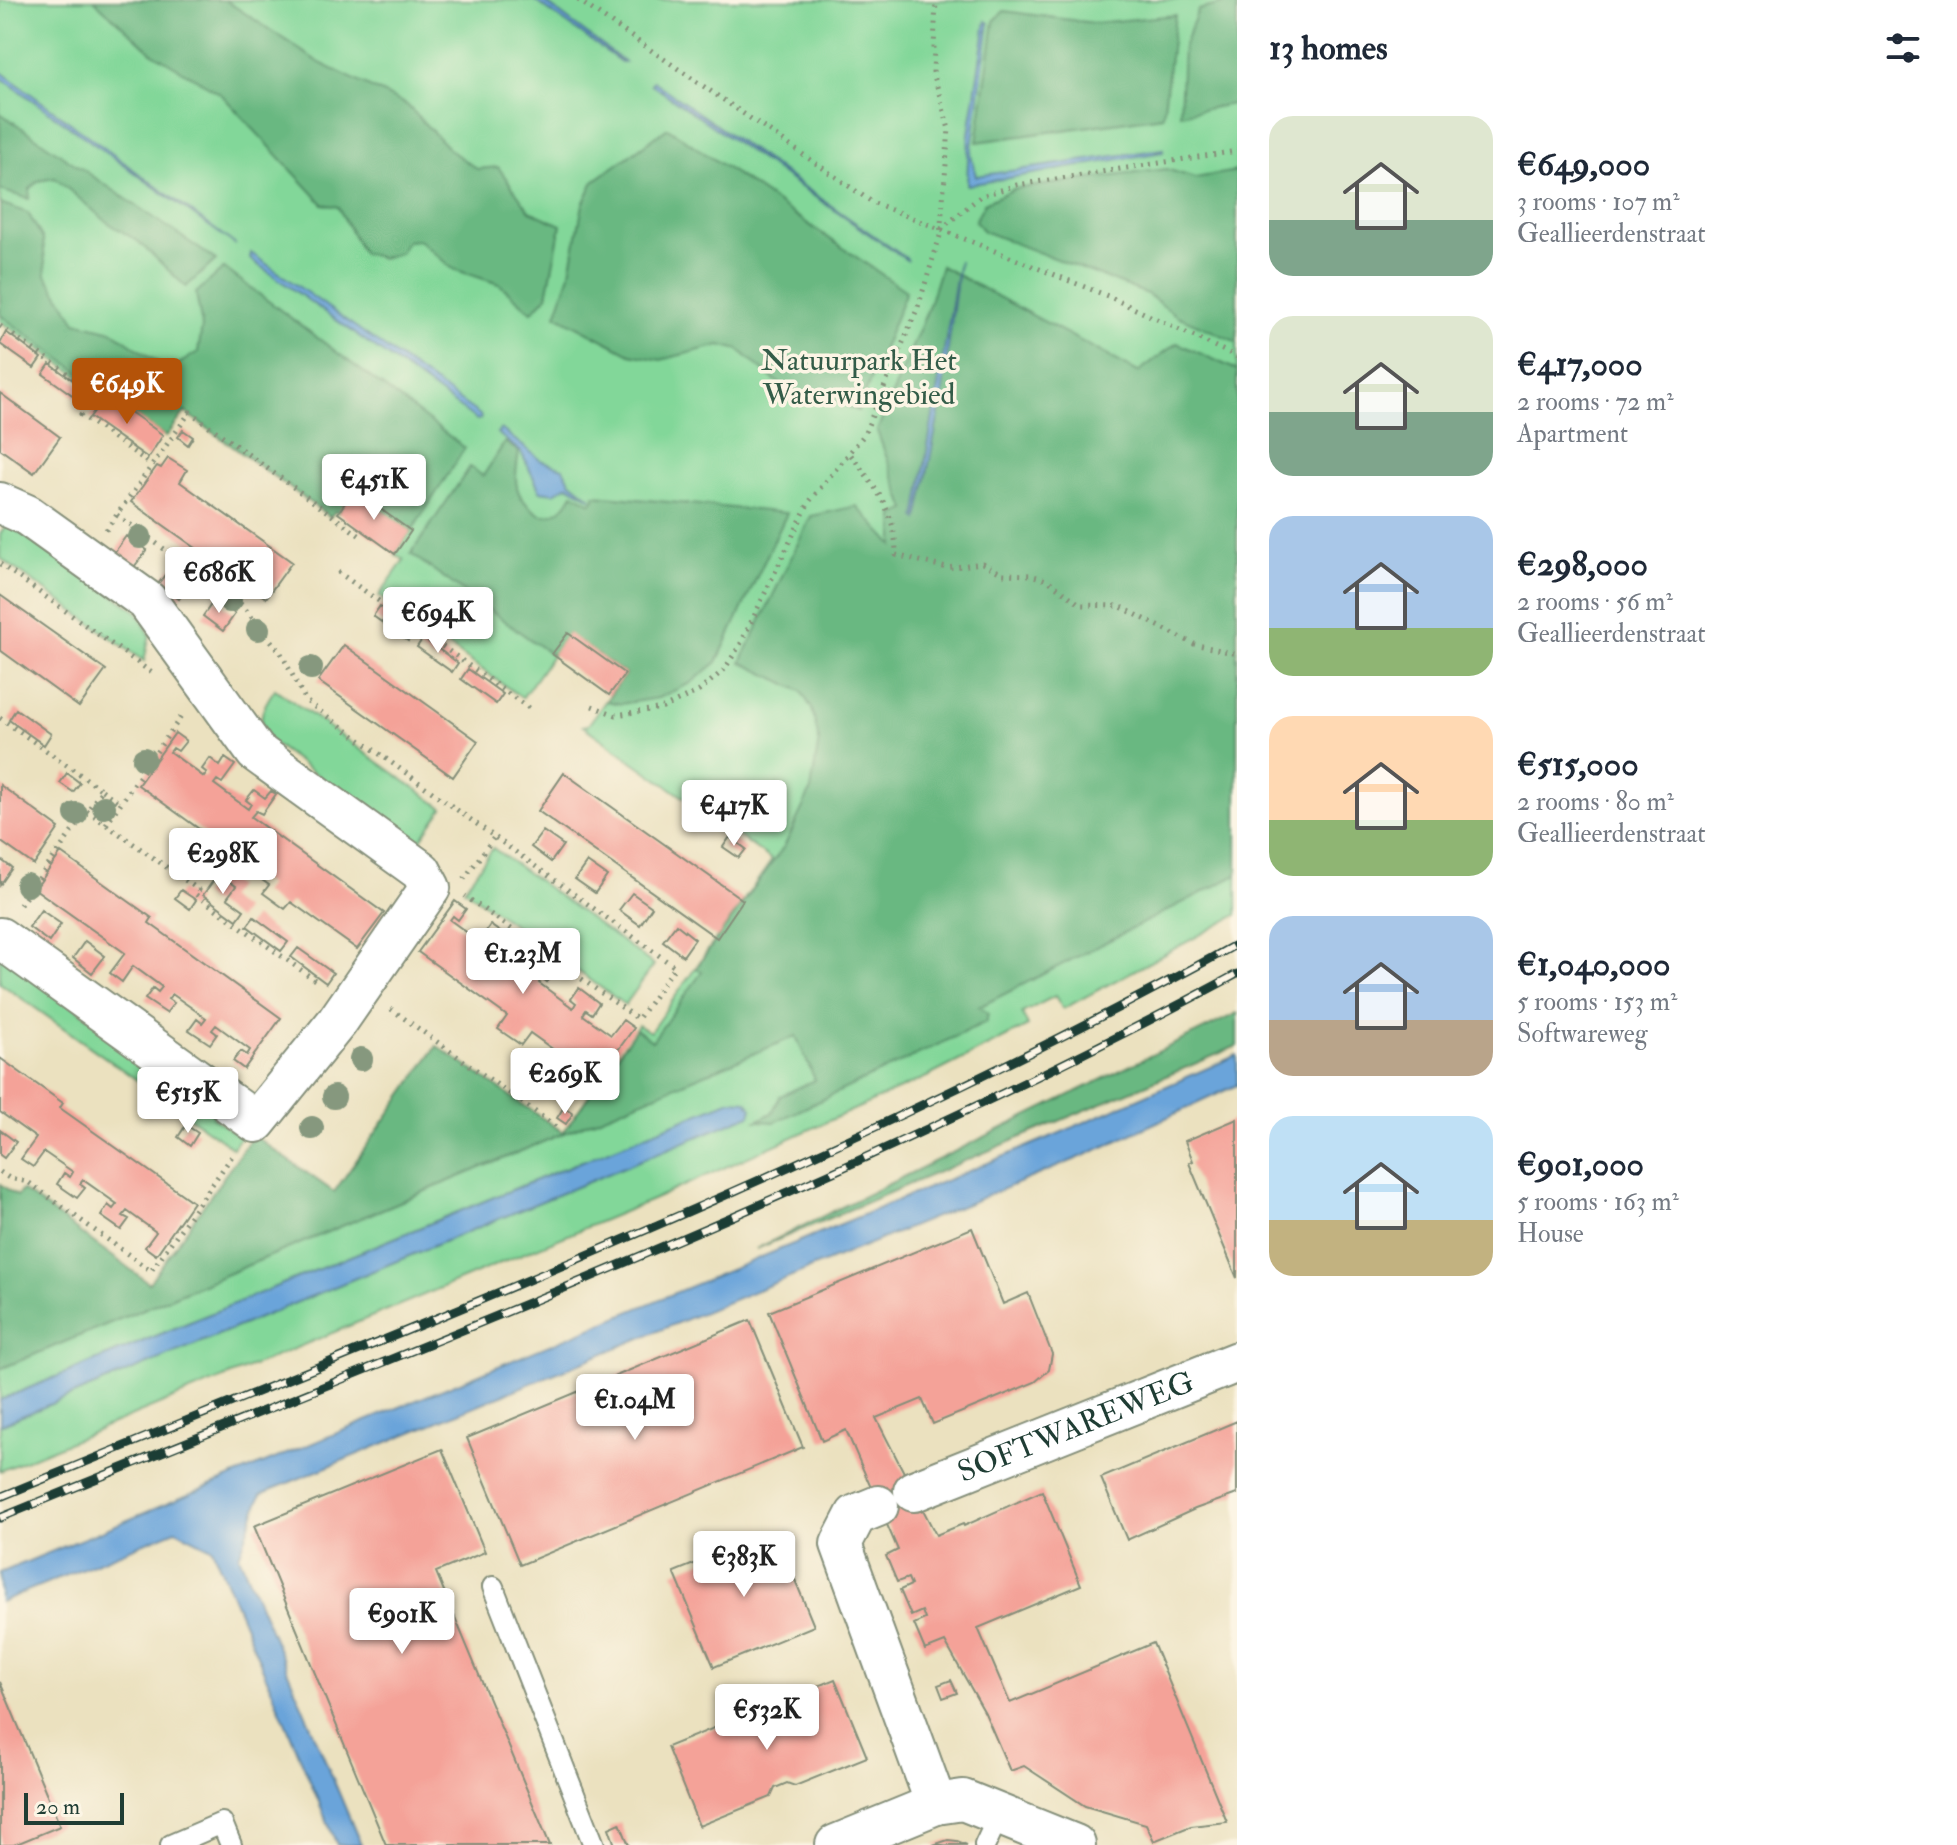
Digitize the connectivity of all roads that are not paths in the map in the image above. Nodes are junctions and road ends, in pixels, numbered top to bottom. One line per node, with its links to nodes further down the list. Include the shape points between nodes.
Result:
1 (0, 503): 2 (street, via 27,515 147,601 256,752 415,866 429,883 425,899 355,996 256,1122)
2 (6, 927)
3 (1237, 1362): 5 (street, SOFTWAREWEG, via 856,1515 841,1544)
4 (493, 1587): 10 (lane)
5 (936, 1804): 6 (street, via 963,1800); 7 (street)
6 (992, 1829): 11 (street)
7 (856, 1841)
8 (171, 1845): 9 (lane, via 222,1823)
9 (231, 1845)
10 (594, 1845)
11 (1075, 1845)

